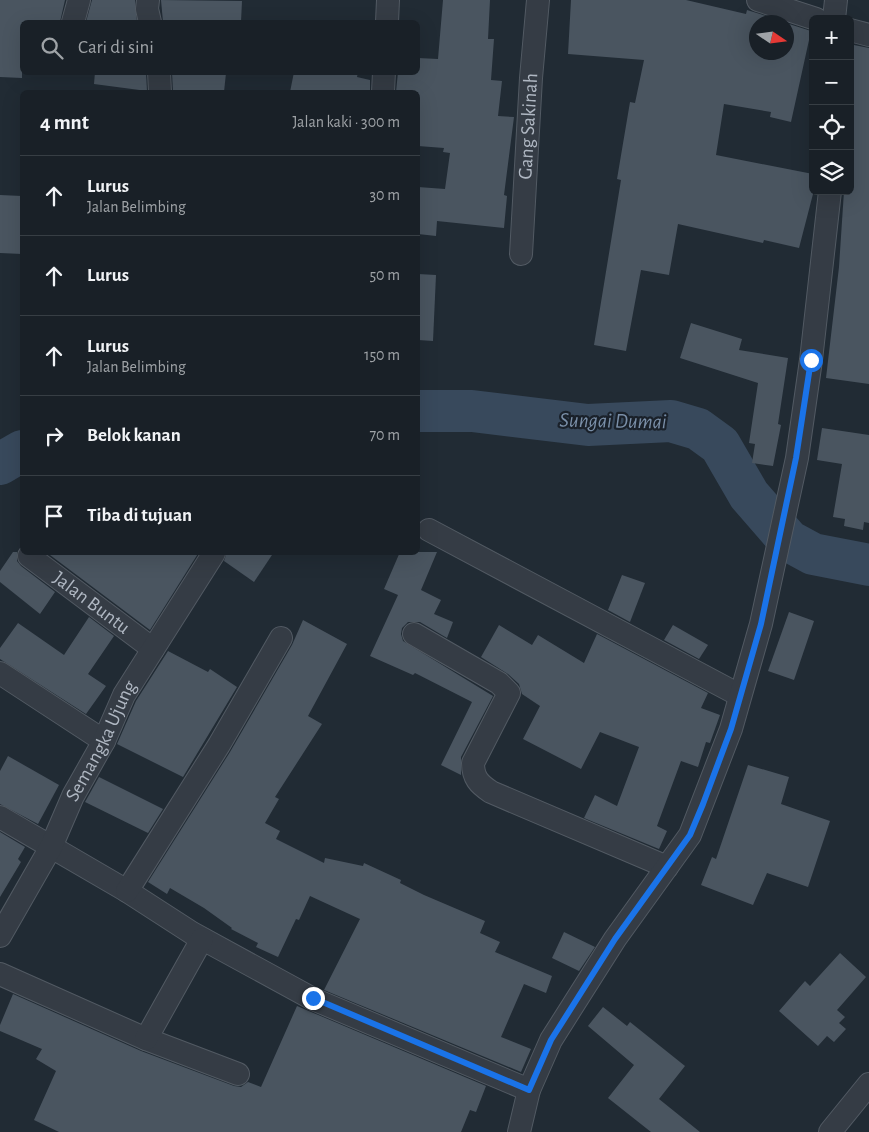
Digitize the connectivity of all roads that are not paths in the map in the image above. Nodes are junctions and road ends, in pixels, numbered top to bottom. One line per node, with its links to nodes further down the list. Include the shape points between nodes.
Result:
1 (78, 0): 9 (street)
2 (148, 0): 10 (street)
3 (388, 0): 11 (street)
4 (538, 0): 19 (street, Gang Sakinah)
5 (758, 0): 8 (street)
6 (836, 0): 7 (street)
7 (834, 15)
8 (809, 17)
9 (73, 20)
10 (150, 20)
11 (387, 20)
12 (854, 31): 13 (street)
13 (869, 35)
14 (160, 75): 16 (street)
15 (384, 75): 17 (street)
16 (160, 90)
17 (383, 90)
18 (830, 195): 27 (street, via 796,458 761,624)
19 (521, 254)
20 (429, 530): 27 (street)
21 (213, 555): 25 (street, Semangka Ujung)
22 (30, 556): 25 (street, Jalan Buntu)
23 (414, 634): 31 (street, via 499,683 509,693 473,763 473,774 480,785)
24 (280, 638): 32 (street, via 220,745)
25 (153, 649): 28 (street, Semangka Ujung, via 124,695)
26 (0, 673): 28 (street)
27 (739, 695): 31 (street, via 731,729 690,835)
28 (104, 741): 30 (street, Semangka Ujung, via 73,796)
29 (0, 818): 30 (street)
30 (51, 847): 32 (street); 33 (street, Semangka Ujung)
31 (667, 867): 39 (street, via 615,939 551,1040)
32 (128, 891): 34 (street)
33 (0, 936)
34 (202, 939): 36 (street); 39 (street, via 313,998)
35 (0, 974): 36 (street)
36 (146, 1039): 37 (street)
37 (238, 1074)
38 (869, 1084): 41 (street)
39 (529, 1090): 40 (street)
40 (518, 1132)
41 (830, 1132)

